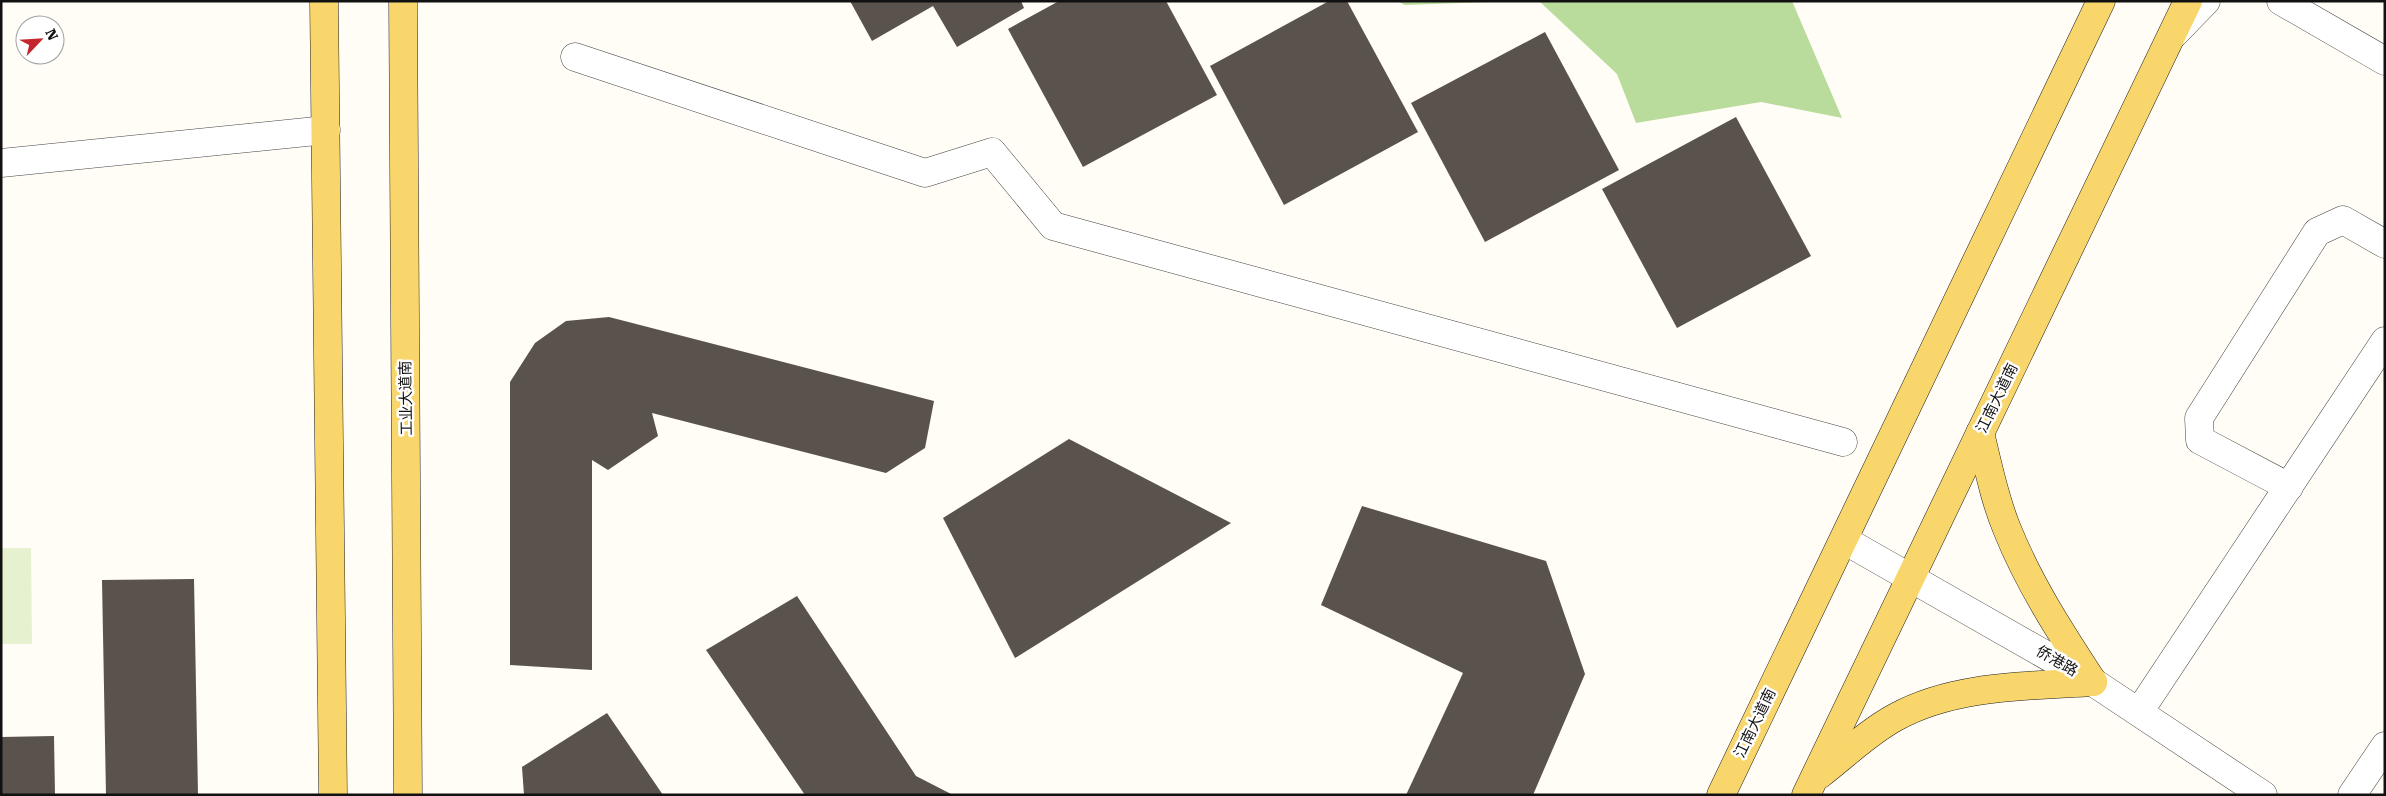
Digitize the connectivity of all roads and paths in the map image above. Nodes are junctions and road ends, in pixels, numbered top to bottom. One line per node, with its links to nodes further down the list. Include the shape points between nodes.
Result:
1 (324, 1): 10 (main road)
2 (403, 1): 24 (main road, 工业大道南)
3 (2101, 1): 17 (main road, 江南大道南)
4 (2188, 1): 7 (main road, 江南大道南)
5 (2206, 1): 7 (street)
6 (2281, 1): 9 (street)
7 (2171, 38): 14 (main road, 江南大道南)
8 (574, 57): 15 (street, via 925,173 992,152 1053,226)
9 (2385, 61)
10 (326, 130): 11 (street); 23 (main road)
11 (1, 163)
12 (2385, 244): 16 (street, via 2344,220 2317,232 2199,418 2200,440)
13 (2385, 341): 16 (street)
14 (1980, 433): 18 (main road, 江南大道南); 19 (main road, via 1996,495 2019,557 2058,629)
15 (1843, 442)
16 (2289, 487): 20 (street)
17 (1844, 540): 18 (street, 侨港路); 25 (main road, 江南大道南)
18 (1910, 578): 19 (street, 侨港路); 22 (main road, 江南大道南)
19 (2093, 682): 20 (street, 侨港路); 22 (main road, via 1979,692 1932,700 1895,717)
20 (2140, 712): 26 (street, 侨港路)
21 (2385, 746): 27 (street)
22 (1810, 787)
23 (333, 795)
24 (408, 795)
25 (1721, 795)
26 (2263, 795)
27 (2352, 795)

